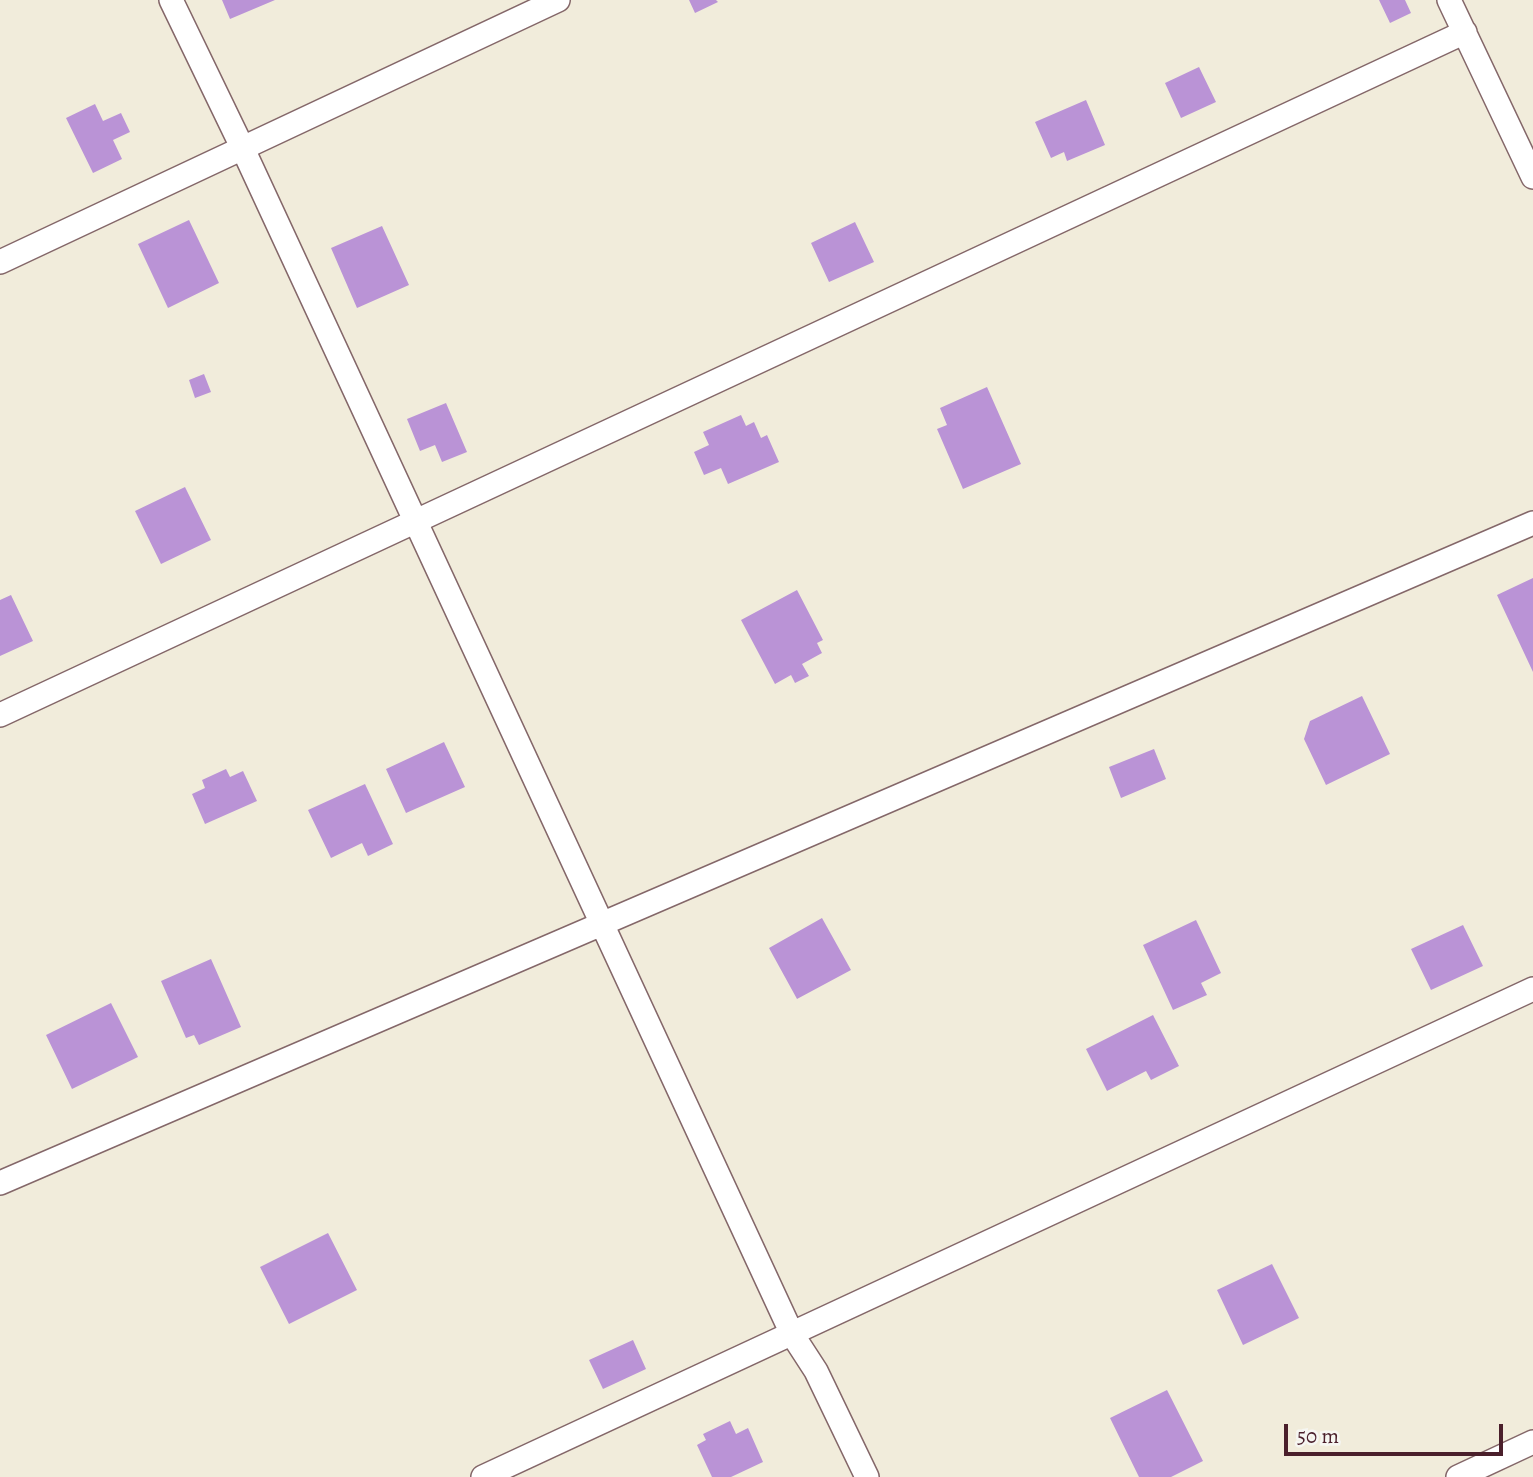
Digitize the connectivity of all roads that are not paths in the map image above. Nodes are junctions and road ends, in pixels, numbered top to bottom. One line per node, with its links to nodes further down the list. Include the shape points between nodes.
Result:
1 (171, 0): 5 (street)
2 (558, 0): 5 (street)
3 (1449, 0): 4 (street)
4 (1465, 32): 6 (street); 8 (street)
5 (243, 149): 7 (street); 8 (street)
6 (1533, 177)
7 (0, 262)
8 (416, 522): 10 (street); 11 (street)
9 (1533, 523): 11 (street)
10 (0, 715)
11 (601, 924): 13 (street); 14 (street)
12 (1533, 989): 14 (street)
13 (0, 1183)
14 (792, 1334): 16 (street); 17 (street, via 816,1371)
15 (1533, 1442): 18 (street)
16 (483, 1477)
17 (867, 1477)
18 (1458, 1477)

